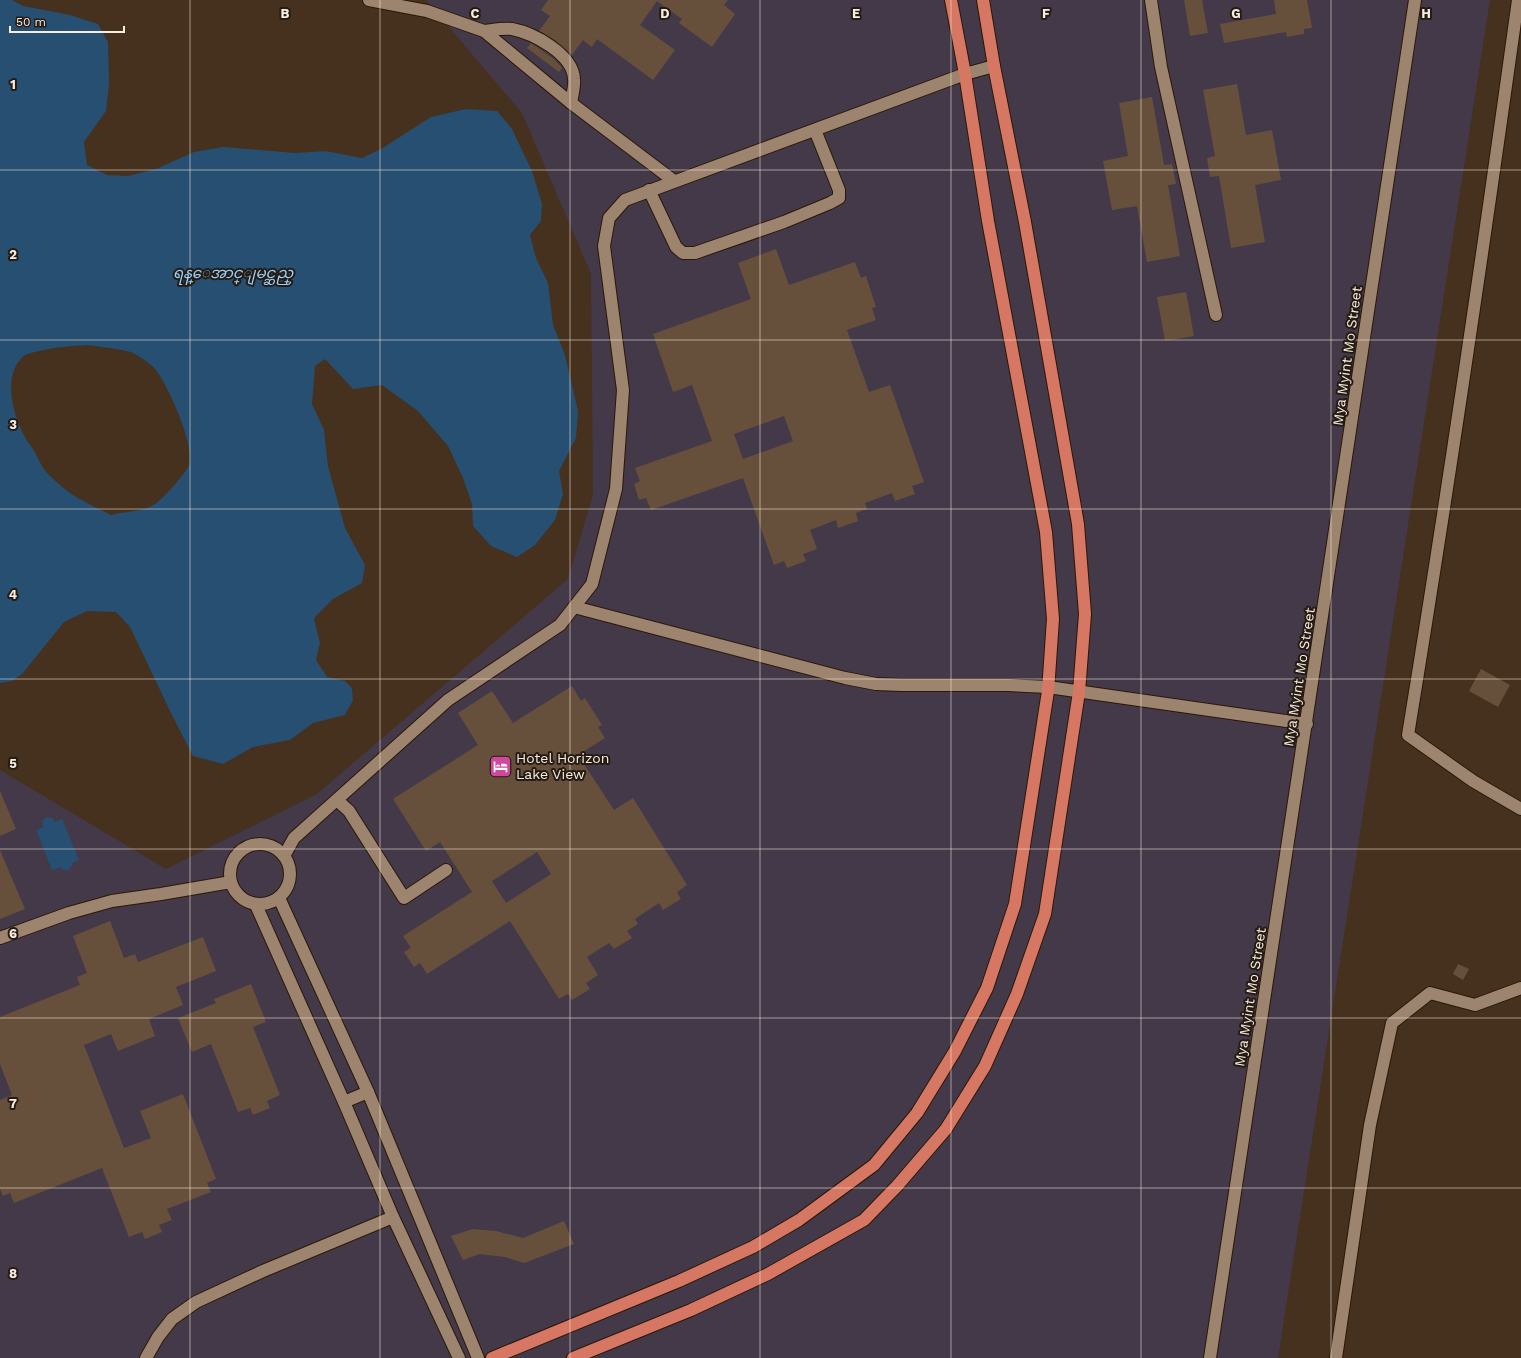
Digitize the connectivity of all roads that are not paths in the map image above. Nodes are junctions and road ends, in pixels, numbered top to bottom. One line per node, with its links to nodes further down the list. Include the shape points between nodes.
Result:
1 (369, 0): 7 (street, via 427,11)
2 (951, 0): 9 (main road)
3 (983, 0): 8 (main road)
4 (1151, 0): 14 (street, via 1160,67)
5 (1415, 0): 18 (street, Mya Myint Mo Street)
6 (1518, 0): 20 (street, via 1429,609 1408,735 1473,781)
7 (484, 31): 10 (street); 10 (street, via 511,29 532,35 552,46 570,65 574,78)
8 (994, 66): 9 (street); 17 (main road, via 1025,222 1078,524 1085,614)
9 (965, 74): 11 (street); 16 (main road, via 988,222 1046,532 1053,619)
10 (571, 103): 12 (street)
11 (814, 130): 12 (street); 13 (street, via 839,190 839,198 784,222 695,253 683,253 676,247)
12 (674, 181): 13 (street)
13 (649, 190): 15 (street, via 625,200 609,218 604,246 623,390 616,489 592,584)
14 (1216, 315)
15 (574, 606): 16 (street, via 876,684); 19 (street, via 560,625 448,700)
16 (1048, 687): 17 (street); 34 (main road, via 1015,904 987,988 955,1051 917,1113 874,1165 799,1220 753,1247 679,1281)
17 (1079, 692): 18 (street); 35 (main road, via 1045,914 1017,994 985,1066 946,1129 864,1220 768,1274 691,1310)
18 (1307, 724): 36 (street, Mya Myint Mo Street)
19 (337, 800): 21 (street, via 294,838); 22 (street, via 349,811 404,898)
20 (1521, 809)
21 (284, 856): 23 (street, via 275,848 264,844 252,845 242,850 234,859 230,870); 24 (street, via 289,866 290,878 286,890)
22 (446, 870)
23 (231, 882): 25 (street, via 236,893 245,901); 26 (street, via 112,901 69,913)
24 (279, 898): 25 (street, via 268,904); 28 (street)
25 (256, 905): 29 (street)
26 (0, 938)
27 (1521, 988): 37 (street, via 1475,1004 1430,993 1392,1023 1370,1125)
28 (368, 1092): 29 (street); 33 (street)
29 (344, 1102): 30 (street)
30 (393, 1217): 31 (street, via 196,1302 172,1319 158,1336); 32 (street)
31 (146, 1358)
32 (459, 1358)
33 (478, 1358)
34 (492, 1358)
35 (573, 1358)
36 (1210, 1358)
37 (1336, 1358)

